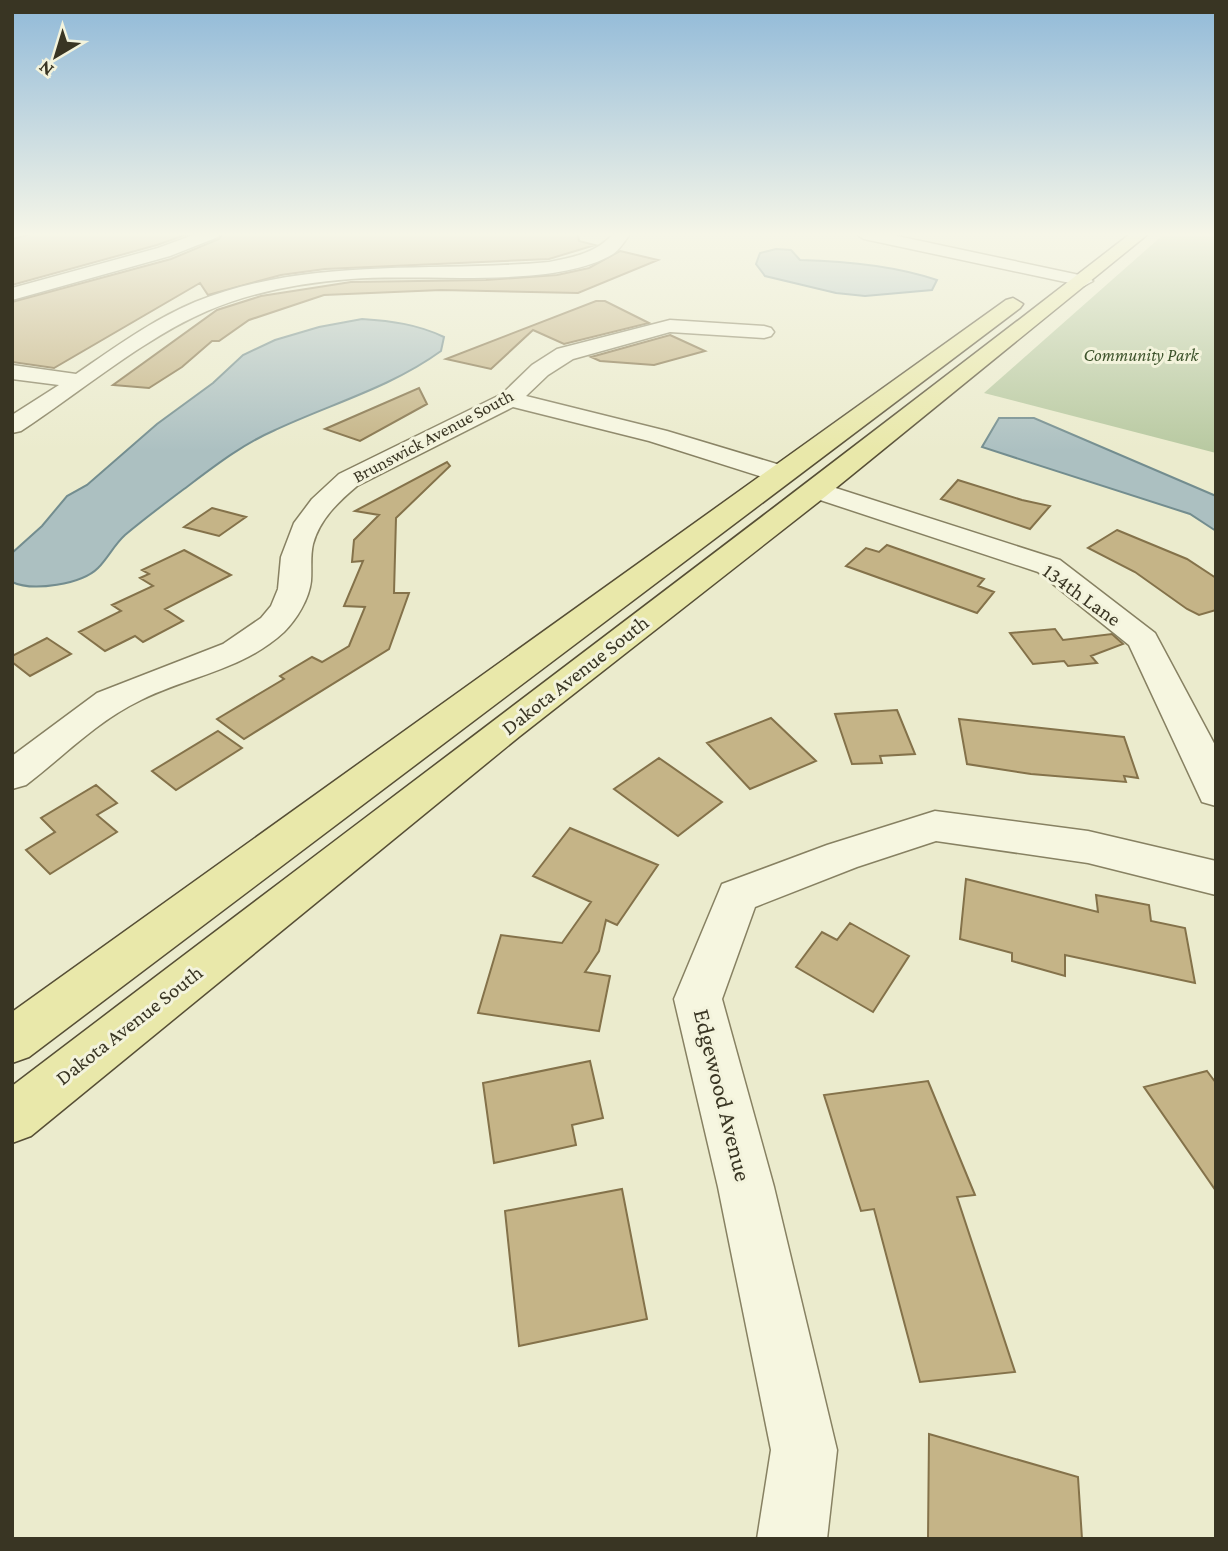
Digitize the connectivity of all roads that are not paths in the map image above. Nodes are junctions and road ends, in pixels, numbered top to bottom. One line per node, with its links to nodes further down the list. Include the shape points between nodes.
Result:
1 (206, 306): 6 (street, via 176,318)
2 (1026, 306): 9 (main road, Dakota Avenue South)
3 (1034, 306): 10 (main road, Dakota Avenue South)
4 (764, 332): 7 (street, Brunswick Avenue South, via 670,326 586,347 551,362)
5 (12, 372): 6 (street)
6 (81, 381): 8 (street)
7 (509, 400): 9 (street, via 658,436); 11 (street, Brunswick Avenue South, via 370,468 332,492 306,524 296,558 295,585 274,624 224,656 110,701)
8 (12, 426)
9 (781, 474): 14 (main road, Dakota Avenue South)
10 (817, 490): 12 (street, 134th Lane, via 1049,566 1143,640); 15 (main road, Dakota Avenue South, via 507,727)
11 (12, 775)
12 (1216, 792)
13 (1216, 878): 16 (street, Edgewood Avenue, via 1088,847 935,826 737,896 698,999 746,1187 804,1450)
14 (12, 1041)
15 (12, 1118)
16 (792, 1539)

